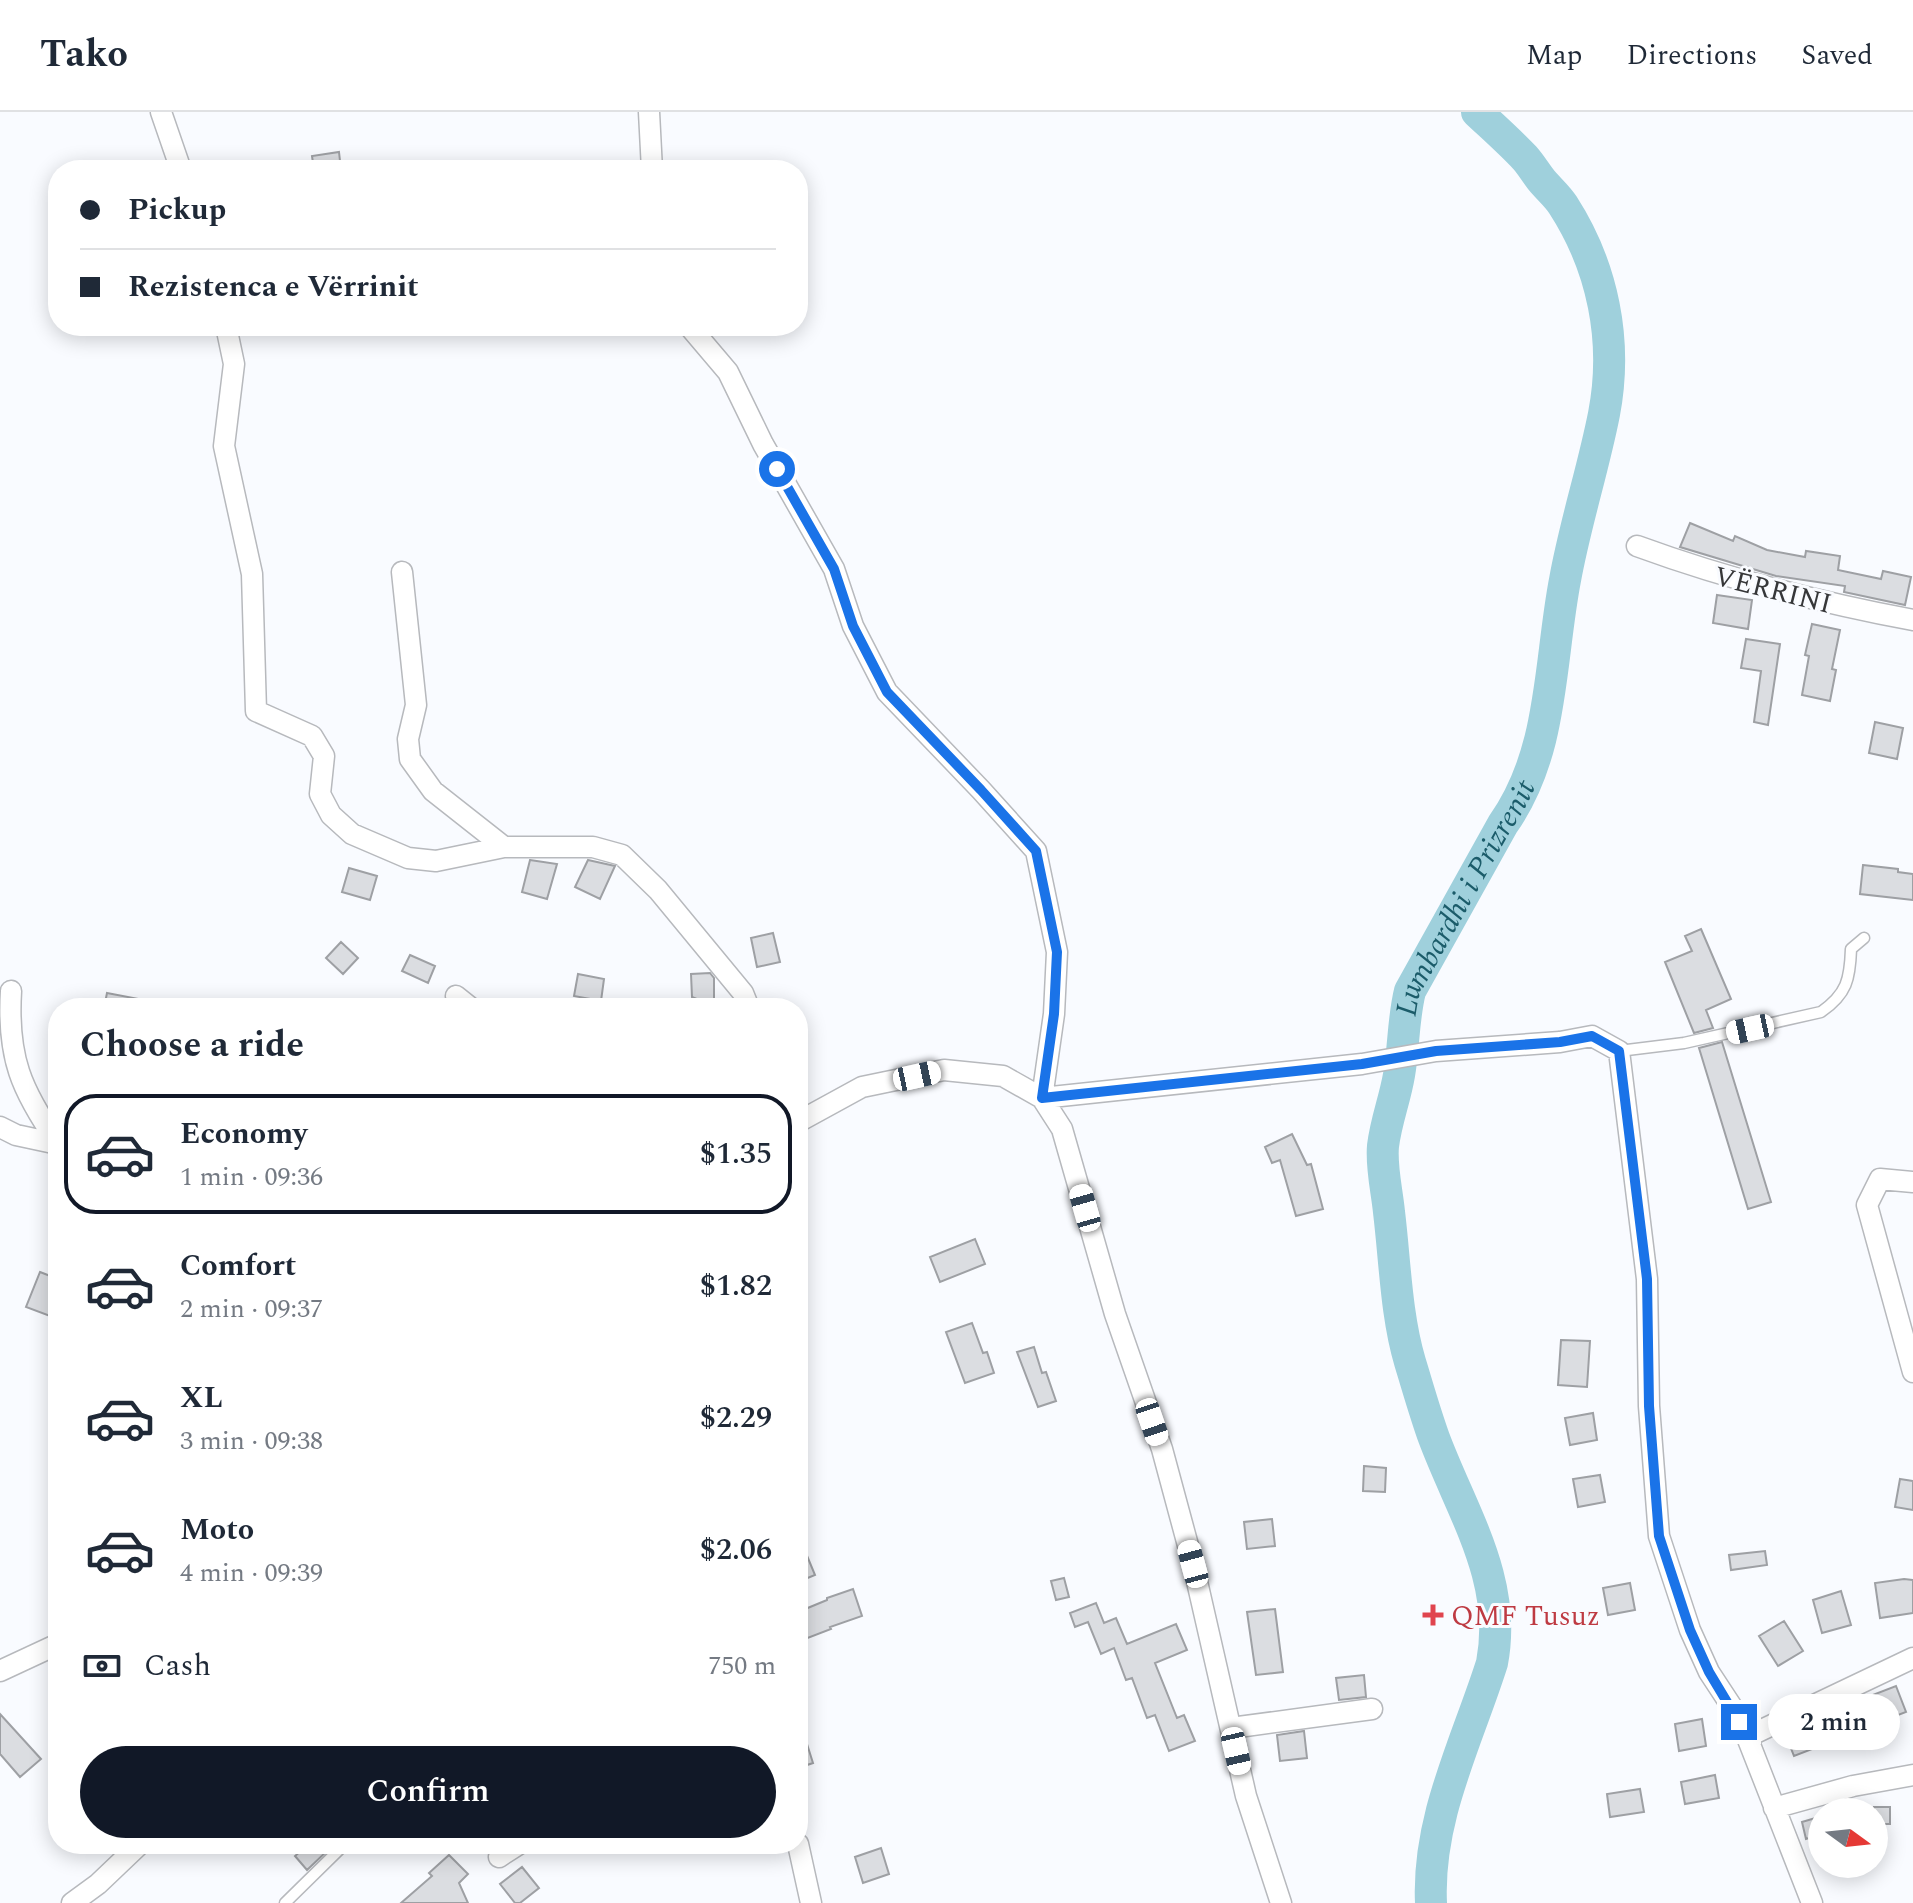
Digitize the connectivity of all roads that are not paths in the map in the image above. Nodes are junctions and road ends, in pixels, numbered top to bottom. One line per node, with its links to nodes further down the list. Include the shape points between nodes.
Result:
1 (161, 112): 3 (street)
2 (649, 112): 4 (street)
3 (178, 160)
4 (651, 160)
5 (228, 336): 10 (street, via 234,364 224,446 252,574 256,711 312,736 324,756 320,794 331,815 352,834 408,858 436,861)
6 (697, 336): 15 (street, via 728,372 834,569 853,626 887,692 1036,851 1057,952)
7 (1637, 546): 9 (street, VËRRINI, via 1706,572)
8 (402, 572): 10 (street, via 416,705 408,739 410,759 433,791)
9 (1913, 620)
10 (504, 847): 13 (street, via 593,847 622,855 658,890)
11 (1864, 938): 14 (lane, via 1851,949 1850,977 1836,1001 1821,1012 1684,1043)
12 (11, 991): 18 (street, via 16,1070)
13 (745, 998)
14 (1619, 1051): 15 (street, via 1592,1036); 27 (street, via 1647,1279 1659,1536 1690,1630)
15 (1042, 1098): 16 (street, via 1003,1076 944,1070 862,1087); 26 (street, via 1062,1129 1115,1314 1162,1449)
16 (808, 1111)
17 (0, 1127): 19 (street)
18 (48, 1130)
19 (48, 1142)
20 (1913, 1182): 21 (street, via 1880,1179 1867,1205)
21 (1913, 1372)
22 (48, 1649): 24 (street)
23 (1913, 1658): 27 (street)
24 (0, 1671)
25 (1372, 1709): 26 (street)
26 (1231, 1728): 38 (street, via 1246,1796)
27 (1747, 1737): 29 (street)
28 (1913, 1775): 29 (street)
29 (1774, 1808): 39 (street)
30 (130, 1854): 35 (street)
31 (335, 1854): 36 (lane)
32 (504, 1854): 34 (street)
33 (800, 1854): 37 (street)
34 (499, 1857)
35 (72, 1903)
36 (285, 1903)
37 (811, 1903)
38 (1281, 1903)
39 (1812, 1903)

